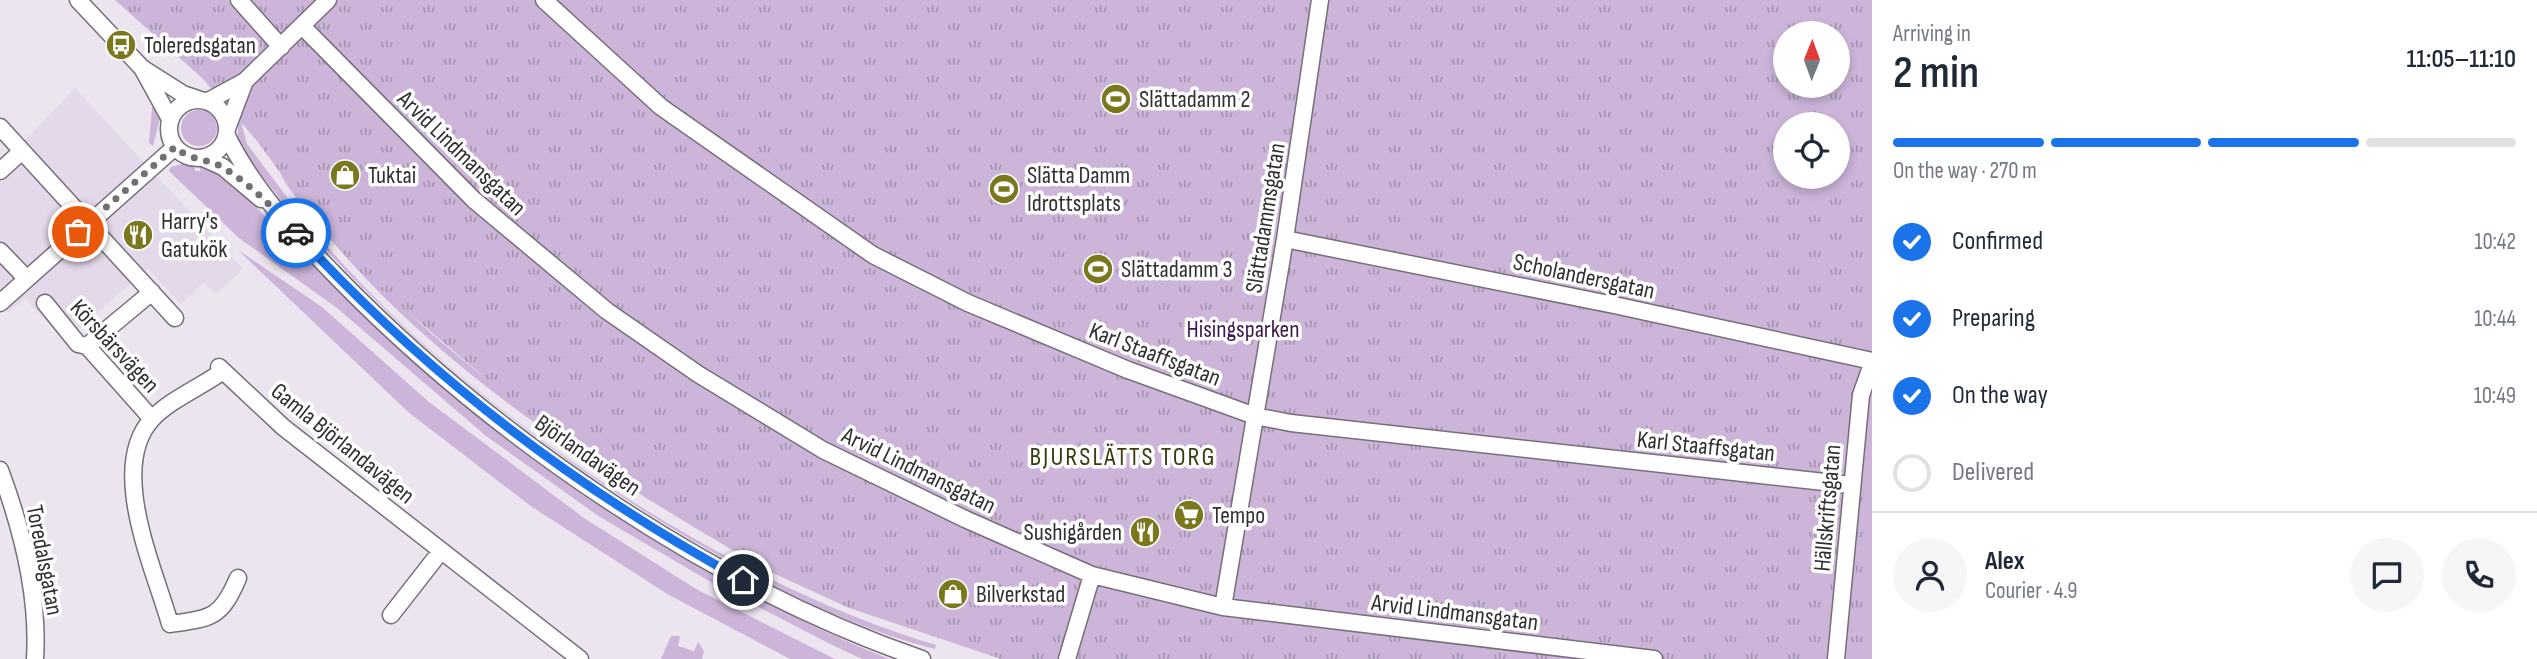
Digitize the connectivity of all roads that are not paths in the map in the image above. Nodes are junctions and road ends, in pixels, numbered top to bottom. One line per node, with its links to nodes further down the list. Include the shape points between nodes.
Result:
1 (78, 0): 8 (street, Björlandavägen)
2 (239, 0): 7 (street)
3 (328, 0): 6 (street)
4 (544, 0): 29 (street, Karl Staaffsgatan, via 661,107 873,255 968,303 1128,370)
5 (1320, 0): 20 (street, Slättadammsgatan)
6 (302, 26): 7 (street); 35 (street, Arvid Lindmansgatan, via 474,201 573,285 698,374 823,450)
7 (281, 47): 9 (street)
8 (142, 68): 10 (street, Björlandavägen, via 183,94); 11 (street, Björlandavägen)
9 (245, 81): 10 (street); 13 (street)
10 (203, 100): 11 (street, via 179,106); 13 (street, Björlandavägen, via 219,108)
11 (170, 119): 14 (street, Björlandavägen, via 169,134)
12 (0, 127): 15 (street)
13 (227, 131): 16 (street, via 219,150); 18 (street, Björlandavägen, via 236,154)
14 (175, 147): 16 (street, Björlandavägen, via 191,158); 19 (street)
15 (22, 151): 17 (street); 19 (street)
16 (204, 158): 18 (street, Björlandavägen, via 223,167)
17 (0, 171)
18 (280, 215): 41 (street, Björlandavägen, via 357,297 432,367 587,484 779,599 853,634)
19 (89, 222): 22 (street); 23 (street)
20 (1285, 239): 28 (street, Scholandersgatan); 29 (street, Slättadammsgatan)
21 (0, 251): 22 (street)
22 (27, 279): 24 (street)
23 (152, 292): 26 (street); 27 (street)
24 (2, 298)
25 (45, 303): 27 (street, Körsbärsvägen, via 78,344)
26 (175, 318)
27 (87, 346): 30 (street, Körsbärsvägen)
28 (1872, 362): 32 (street, Hällskriftsgatan, via 1861,395)
29 (1255, 416): 32 (street, Karl Staaffsgatan); 37 (street, Slättadammsgatan)
30 (152, 419): 34 (street, Gamla Björlandavägen, via 221,369 283,427); 36 (street, via 137,452 133,490 170,624 201,619 226,606)
31 (0, 470): 33 (street, Toredalsgatan)
32 (1851, 485): 44 (street, Hällskriftsgatan)
33 (5, 499): 39 (street, Toredalsgatan, via 30,582)
34 (441, 551): 38 (street); 40 (street, Gamla Björlandavägen)
35 (1092, 575): 37 (street, Arvid Lindmansgatan); 42 (street)
36 (238, 578)
37 (1223, 607): 43 (street, Arvid Lindmansgatan)
38 (391, 615)
39 (35, 659)
40 (580, 659)
41 (922, 659)
42 (1067, 659)
43 (1654, 659)
44 (1836, 659)

